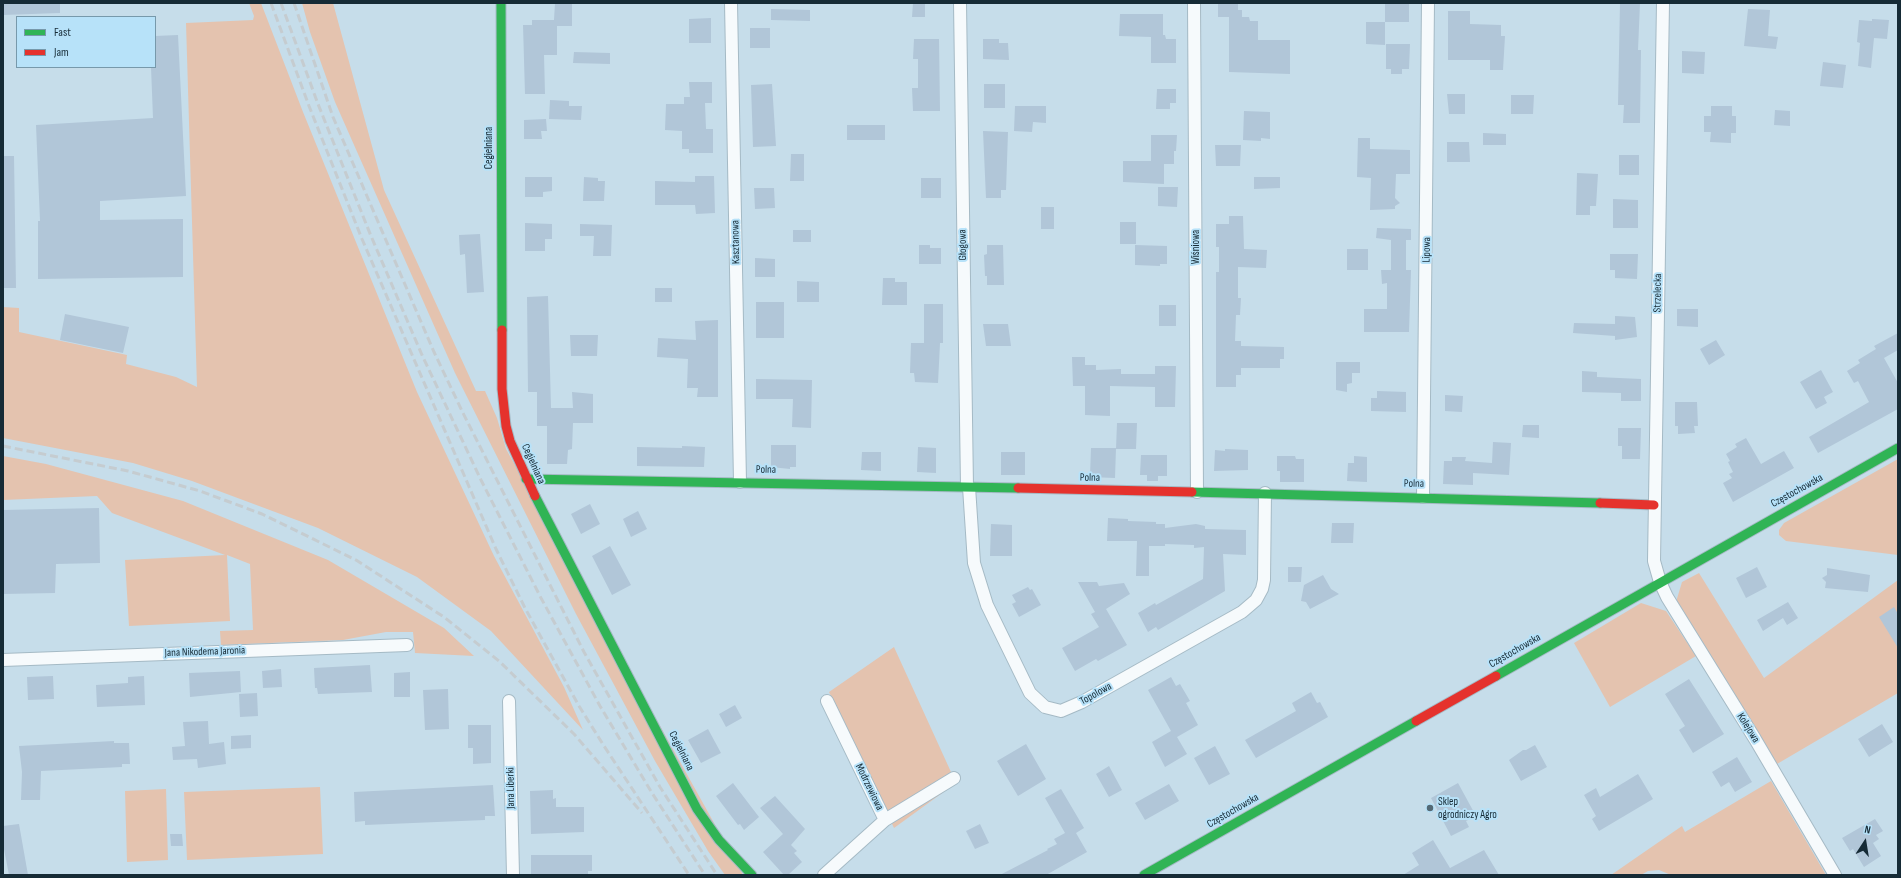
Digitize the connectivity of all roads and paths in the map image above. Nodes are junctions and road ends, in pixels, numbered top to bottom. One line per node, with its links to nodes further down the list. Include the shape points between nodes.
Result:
1 (501, 3): 8 (street, Cegielniana, via 502,389 510,441)
2 (731, 3): 9 (street, Kasztanowa)
3 (960, 3): 10 (street, Głogowa)
4 (1194, 3): 11 (street, Wiśniowa)
5 (1428, 3): 13 (street, Lipowa)
6 (1663, 3): 14 (street, Strzelecka)
7 (1898, 448): 15 (street, Częstochowska)
8 (526, 479): 9 (street, Polna); 23 (street, Cegielniana, via 697,809 719,840)
9 (740, 482): 10 (street, Polna)
10 (968, 487): 11 (street, Polna); 12 (street, Topolowa, via 974,562 987,605 1030,693 1045,707 1061,710 1082,702 1242,612 1256,600 1264,580)
11 (1197, 492): 12 (street, Polna)
12 (1265, 493): 13 (street, Polna)
13 (1423, 497): 14 (street, Polna)
14 (1654, 505): 15 (street, Strzelecka, via 1654,555)
15 (1660, 582): 25 (street, Częstochowska); 26 (street, Kolejowa)
16 (407, 645): 17 (street, Jana Nikodema Jaronia)
17 (3, 660)
18 (509, 701): 22 (street, Jana Liberki)
19 (827, 701): 21 (street, Modrzewiowa)
20 (954, 778): 21 (street)
21 (886, 820): 24 (street, Modrzewiowa)
22 (513, 875)
23 (752, 875)
24 (824, 875)
25 (1144, 875)
26 (1835, 875)

